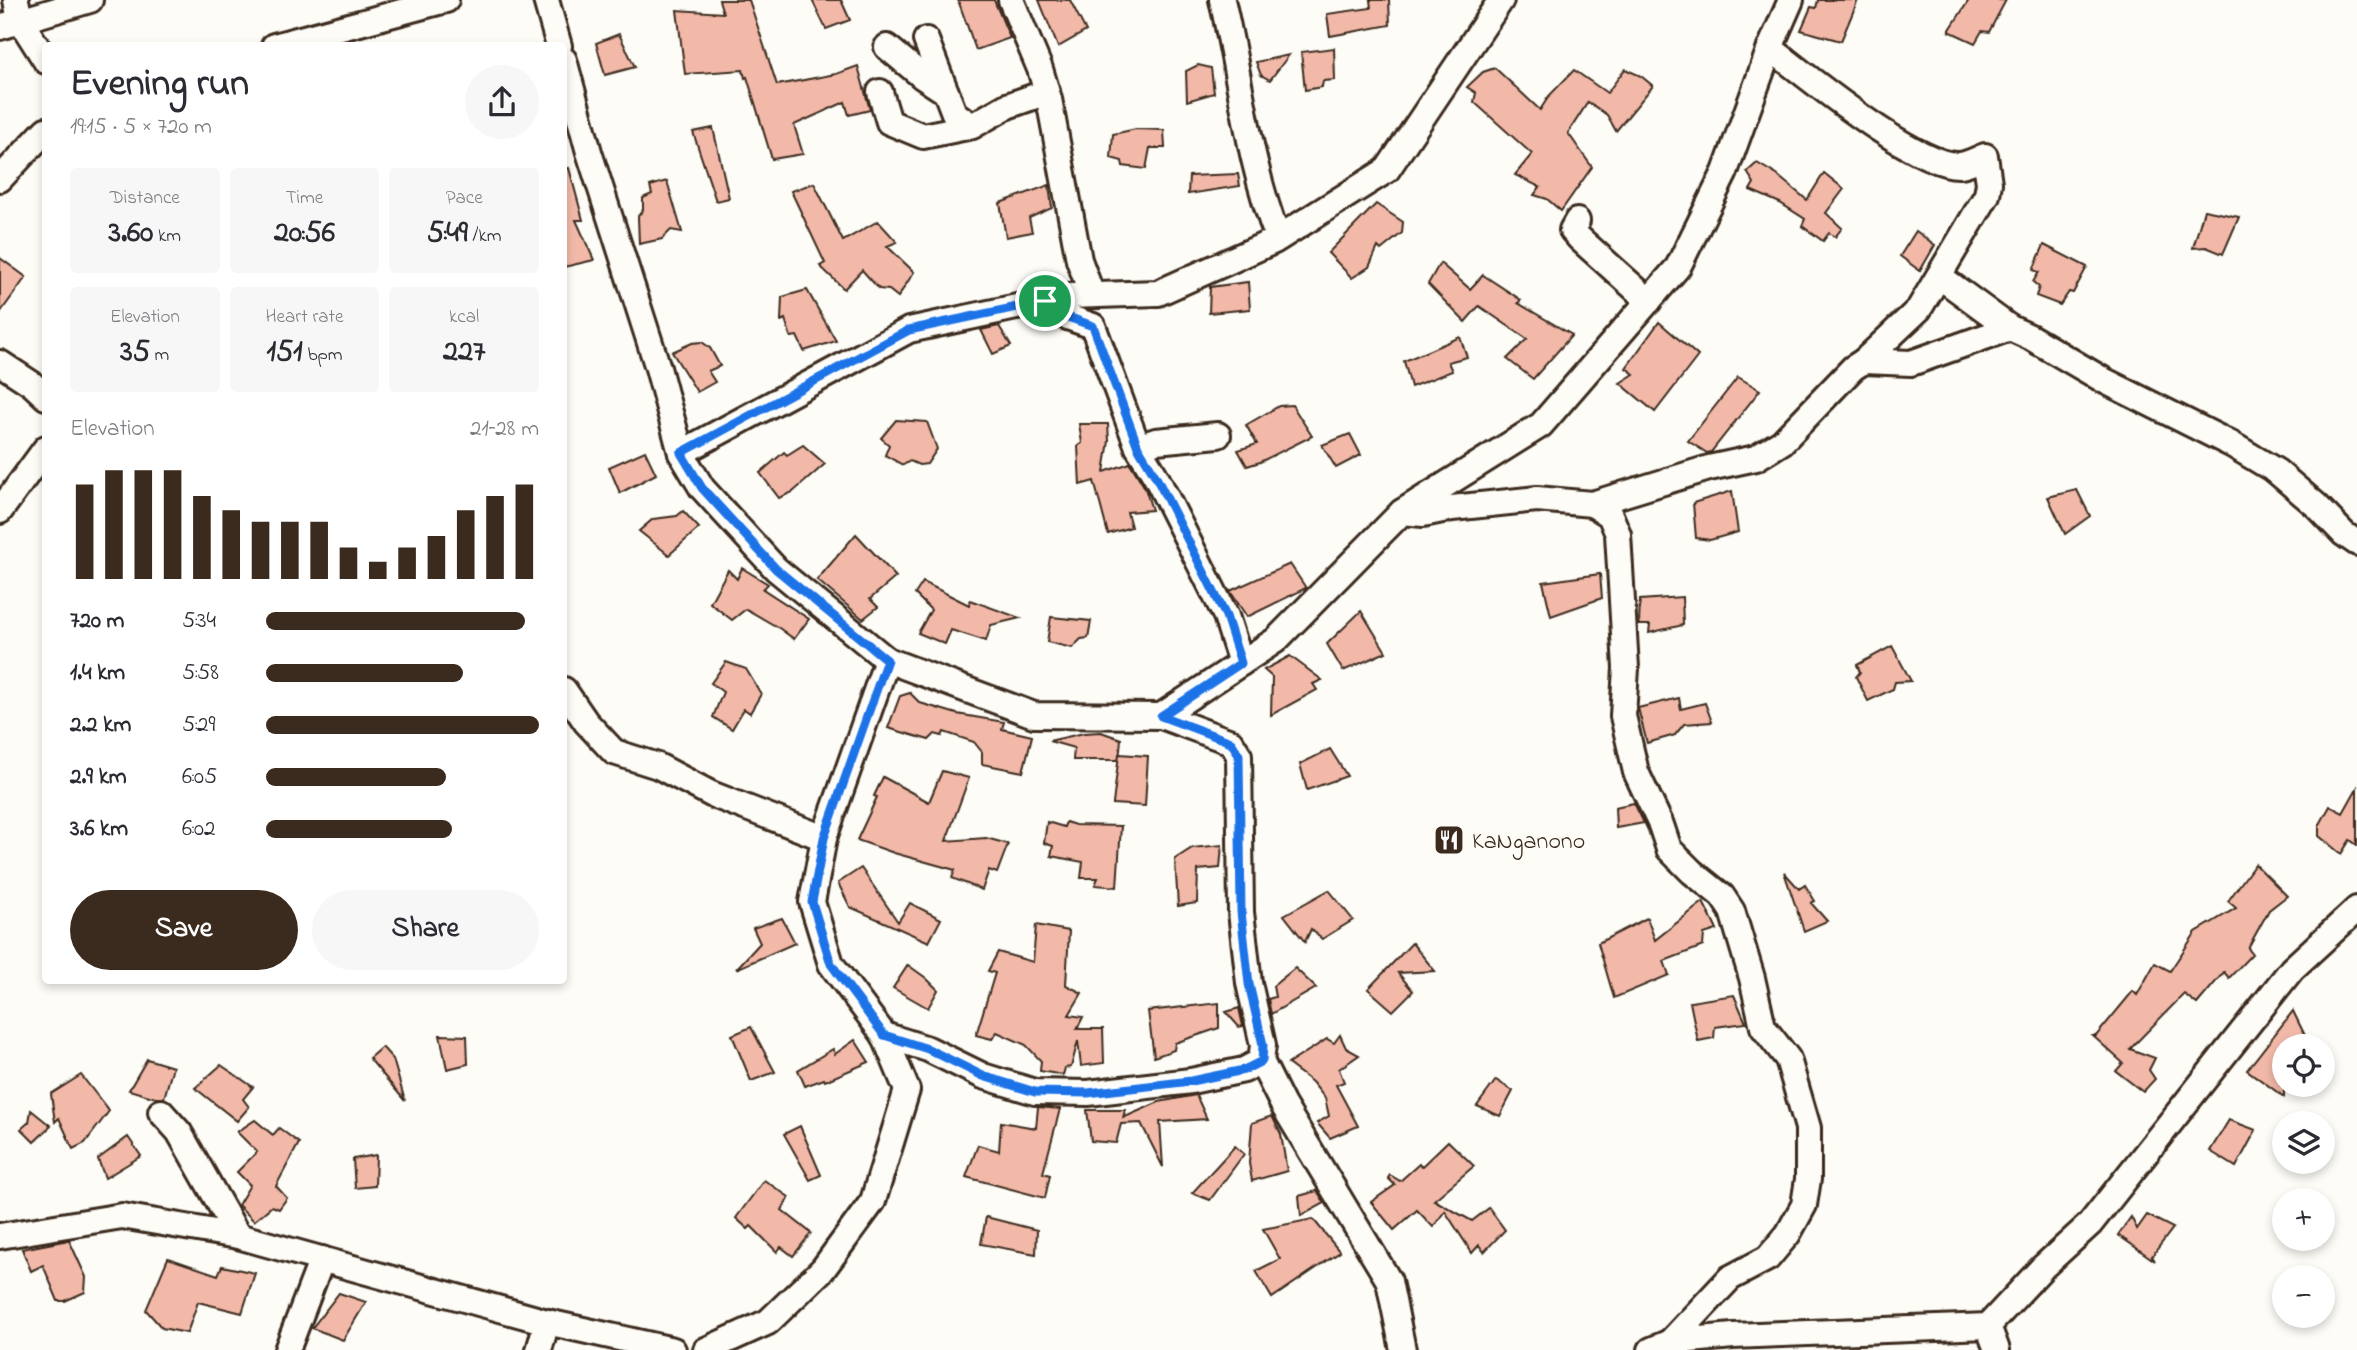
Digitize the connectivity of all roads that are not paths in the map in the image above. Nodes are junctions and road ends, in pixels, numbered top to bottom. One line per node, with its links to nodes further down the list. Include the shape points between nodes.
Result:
1 (90, 0): 8 (street)
2 (446, 0): 10 (street)
3 (546, 0): 11 (street)
4 (1011, 0): 17 (street)
5 (1222, 0): 23 (street, via 1241,103)
6 (1501, 0): 23 (street, via 1387,170)
7 (1791, 0): 13 (street)
8 (12, 16): 14 (street)
9 (926, 40): 18 (street)
10 (289, 42)
11 (558, 42)
12 (887, 47): 18 (street)
13 (1770, 48): 24 (street, via 1875,126 1936,161 1960,165 1985,156 1987,195); 27 (street, via 1725,172 1678,267)
14 (42, 56)
15 (567, 71): 34 (street)
16 (880, 92): 19 (street, via 889,121 923,136)
17 (1047, 92): 19 (street, via 1007,106); 25 (street, via 1079,260)
18 (947, 93): 19 (street, via 954,113)
19 (972, 126)
20 (42, 134): 21 (street)
21 (0, 179)
22 (1577, 221): 27 (street, via 1572,230)
23 (1278, 238): 25 (street, via 1158,293)
24 (1939, 276): 28 (street); 29 (street, via 1919,309)
25 (1092, 295): 26 (street)
26 (1045, 301): 33 (street, via 1062,315 1093,326); 34 (street, via 909,330)
27 (1648, 301): 38 (street, via 1541,425)
28 (2010, 328): 29 (street, via 1911,363); 39 (street, via 2231,443 2276,471)
29 (1864, 361): 36 (street, via 1782,442 1756,458)
30 (0, 363): 31 (street)
31 (42, 393)
32 (1218, 435): 33 (street)
33 (1138, 447): 41 (street, via 1226,616)
34 (681, 453): 40 (street, via 702,488 776,569)
35 (42, 454): 37 (street)
36 (1592, 504): 38 (street, via 1537,499 1423,514); 55 (street, via 1610,515 1618,534 1626,668 1623,716 1636,772 1669,849 1722,896 1732,911 1763,1027 1788,1059 1808,1128 1804,1205 1788,1234 1768,1258 1730,1279)
37 (0, 511)
38 (1402, 512): 41 (street, via 1276,640)
39 (2357, 543)
40 (887, 660): 43 (street, via 1034,715); 44 (street)
41 (1241, 663): 43 (street)
42 (567, 694): 44 (street, via 614,752 658,766 711,794)
43 (1161, 716): 47 (street, via 1231,742 1239,755 1241,912)
44 (824, 838): 46 (street, via 812,902 831,964)
45 (2357, 909): 53 (street, via 2292,969 2090,1224)
46 (884, 1035): 47 (street, via 1035,1092 1088,1093 1191,1081 1244,1070); 59 (street, via 907,1090 873,1201 823,1269 768,1322)
47 (1262, 1061): 60 (street, via 1283,1105 1389,1281)
48 (162, 1112): 50 (street, via 179,1132)
49 (0, 1236): 50 (street, via 122,1216)
50 (238, 1236): 51 (street)
51 (322, 1259): 52 (street); 56 (street)
52 (547, 1322): 57 (street); 58 (street)
53 (1987, 1326): 54 (street); 61 (street)
54 (1774, 1342): 55 (street)
55 (1660, 1346)
56 (287, 1350)
57 (539, 1350)
58 (673, 1350)
59 (706, 1350)
60 (1403, 1350)
61 (1997, 1350)

